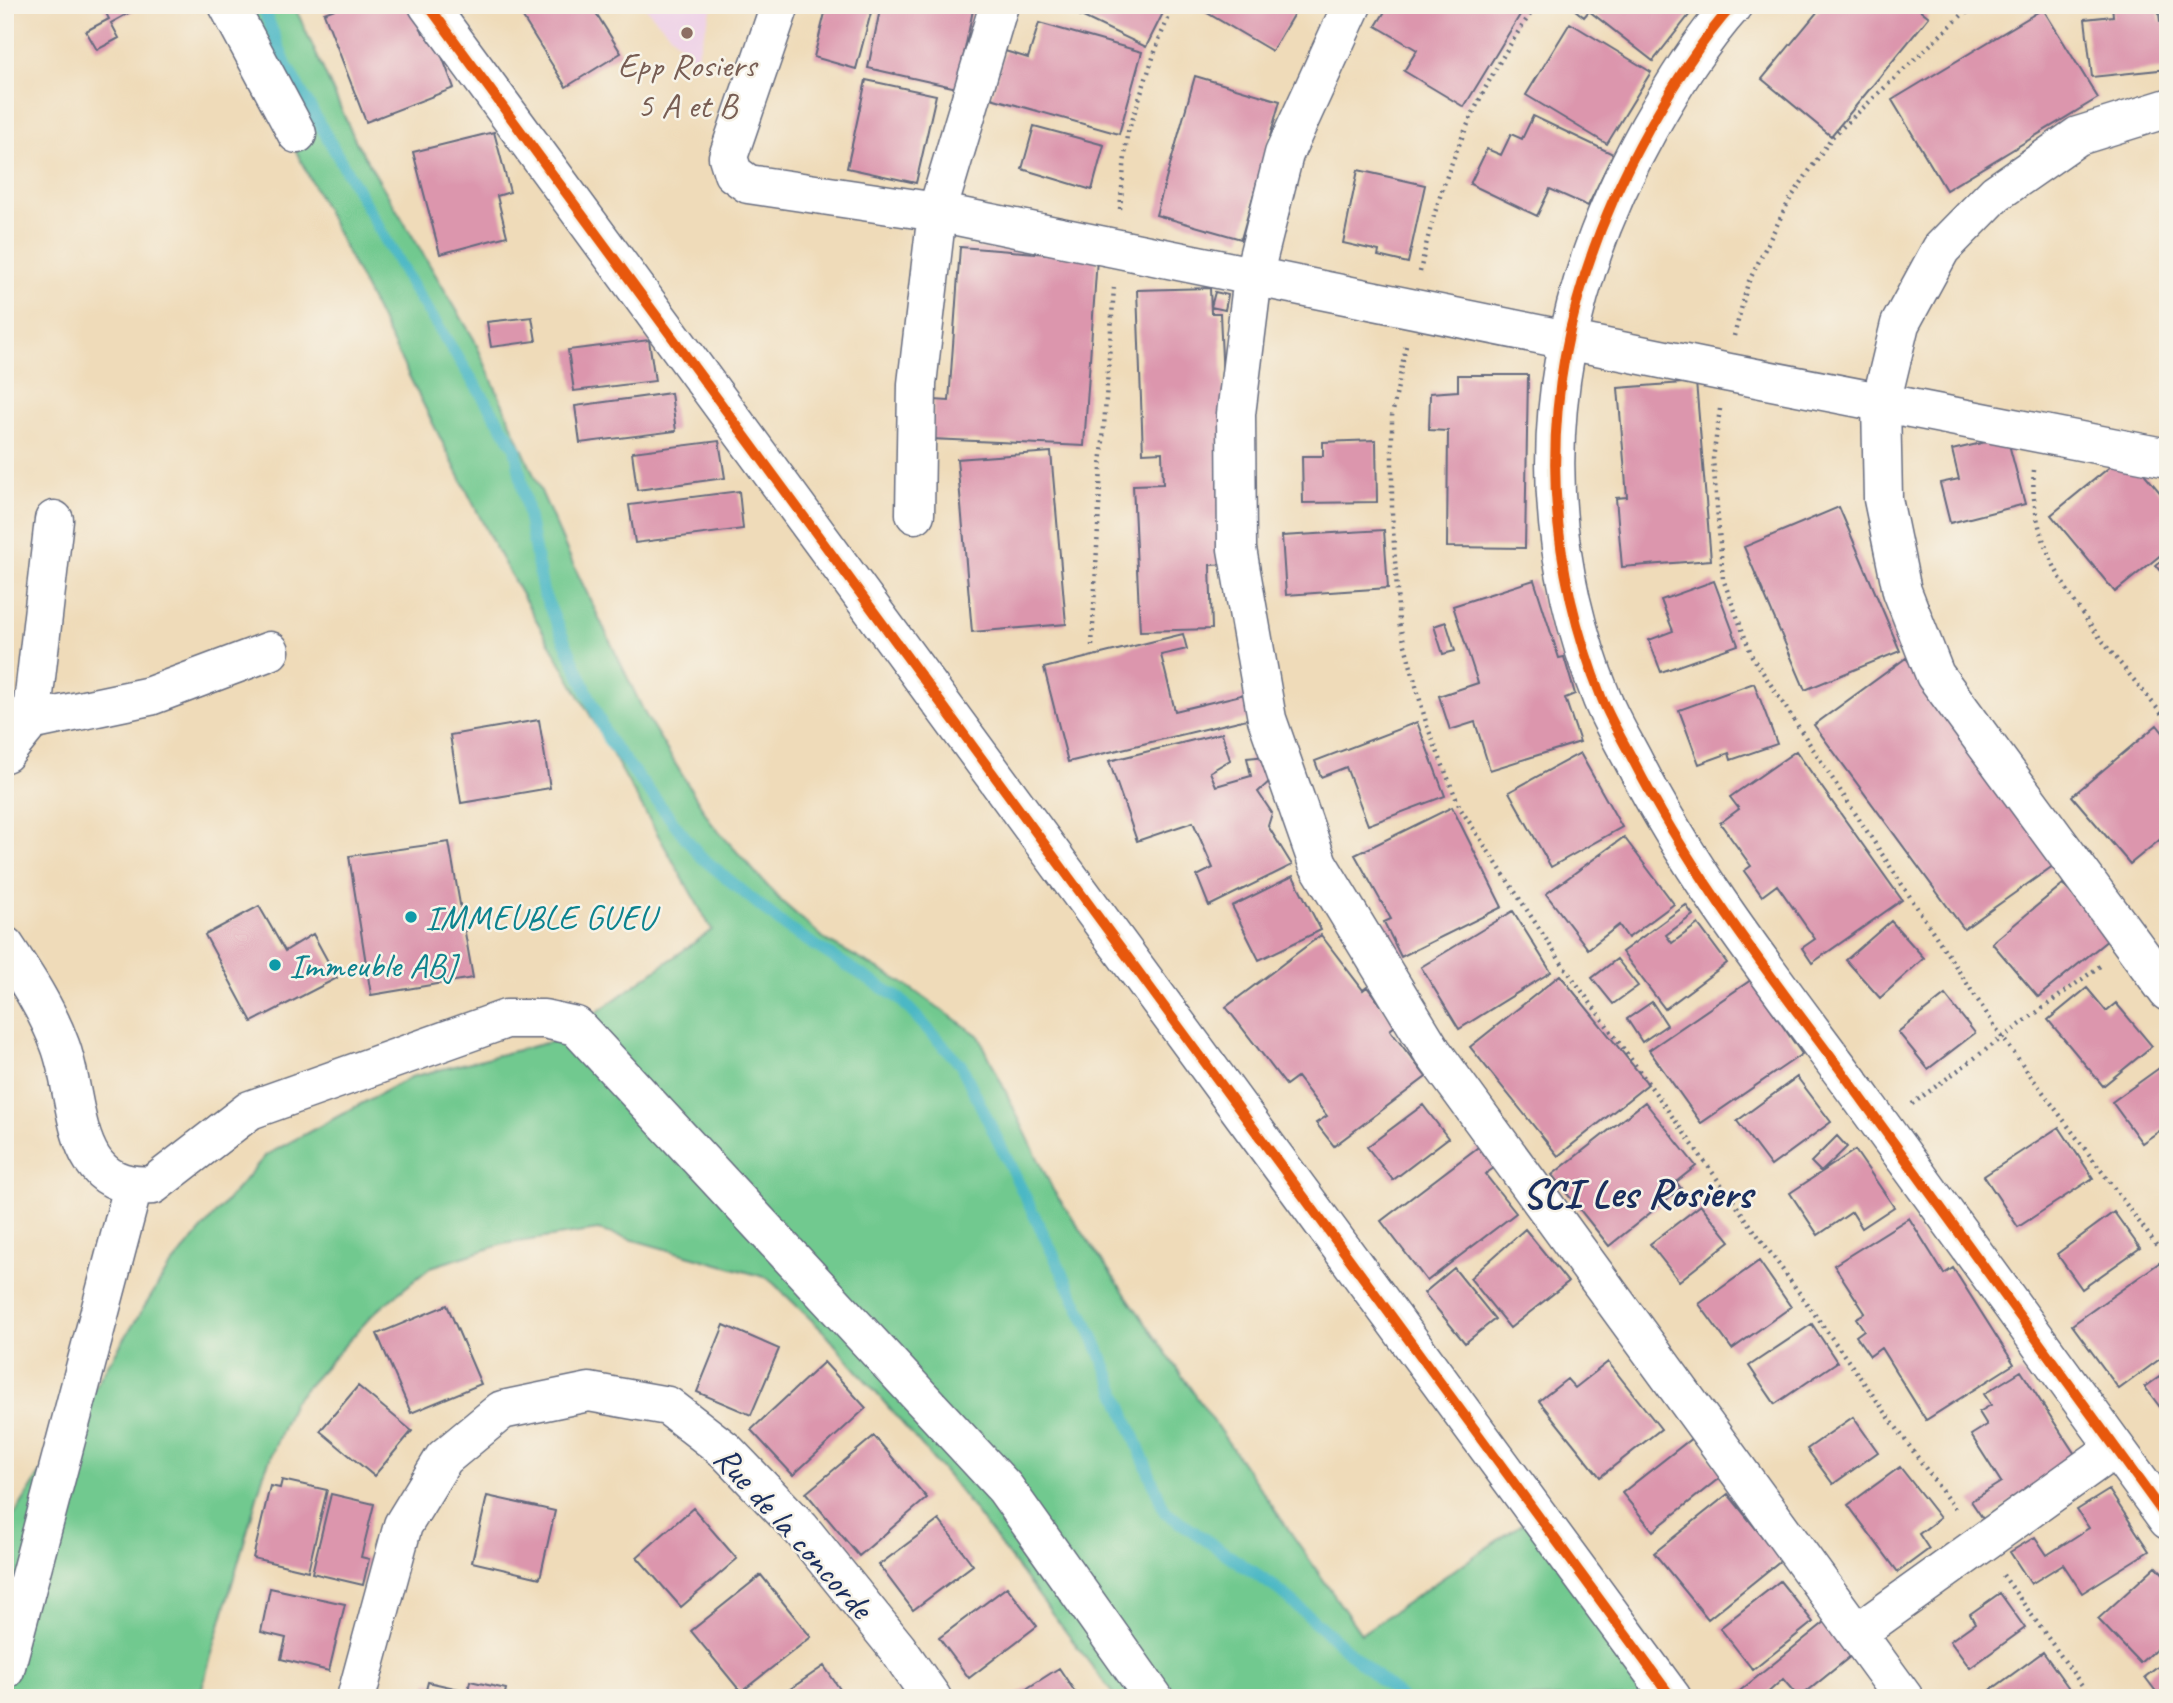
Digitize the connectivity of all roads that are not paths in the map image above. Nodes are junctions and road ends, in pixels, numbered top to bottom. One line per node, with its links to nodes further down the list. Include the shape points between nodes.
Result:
1 (228, 5): 8 (street)
2 (428, 5): 29 (street)
3 (780, 5): 9 (street, via 728,157 733,173 748,184)
4 (999, 5): 9 (street)
5 (1352, 5): 10 (street, via 1284,154)
6 (1733, 5): 11 (street, via 1667,96 1619,181 1589,258)
7 (2168, 108): 12 (street, via 2078,136 1996,193 1941,249 1900,324)
8 (297, 134)
9 (937, 212): 10 (street); 14 (street, via 917,384)
10 (1253, 277): 11 (street); 24 (street, via 1236,414 1237,549 1267,719 1318,864 1432,1051)
11 (1566, 340): 12 (street); 22 (street, via 1554,457 1559,538 1577,628 1603,702 1692,867)
12 (1881, 403): 13 (street); 20 (street, via 1883,499 1902,591 1935,675)
13 (2168, 458)
14 (915, 514)
15 (54, 520): 17 (street)
16 (270, 651): 17 (street, via 150,696)
17 (31, 721): 18 (street)
18 (5, 753)
19 (5, 946): 21 (street, via 46,1011 61,1048 83,1149 106,1175)
20 (2168, 992)
21 (133, 1187): 25 (street); 28 (street, via 153,1185 250,1110 506,1019 544,1019 576,1026 1005,1488)
22 (2115, 1447): 23 (street); 24 (street)
23 (2168, 1520)
24 (1857, 1633): 30 (street)
25 (5, 1671)
26 (356, 1698): 27 (street, Rue de la concorde, via 403,1525 444,1458 502,1410 589,1392 668,1406 725,1450 801,1529)
27 (932, 1698)
28 (1154, 1698)
29 (1672, 1698)
30 (1904, 1698)

